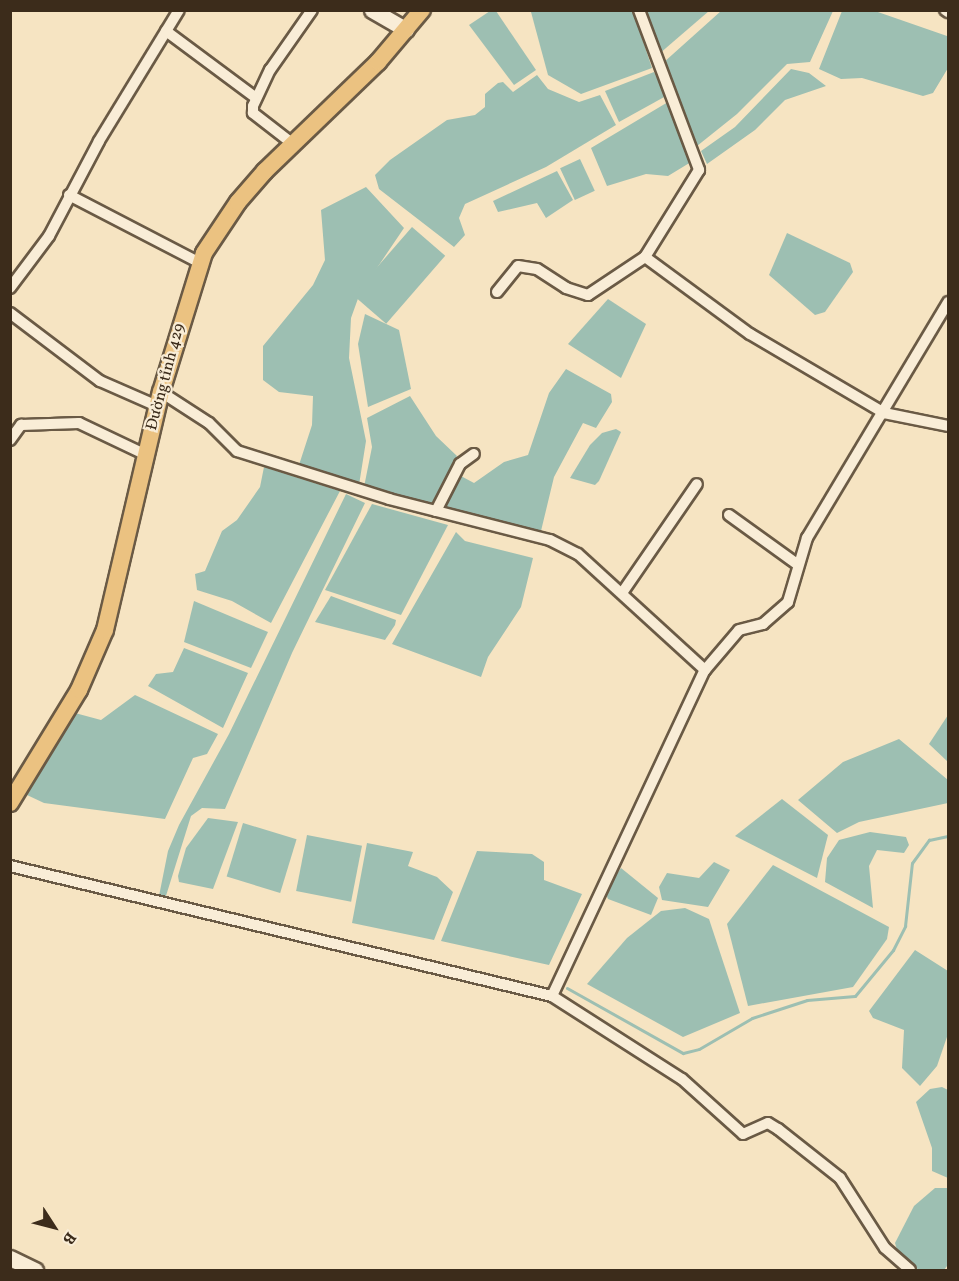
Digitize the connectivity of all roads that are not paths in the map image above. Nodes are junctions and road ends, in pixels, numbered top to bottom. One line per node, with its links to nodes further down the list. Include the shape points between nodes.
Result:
1 (179, 10): 7 (street)
2 (312, 10): 8 (street)
3 (372, 10): 6 (street)
4 (422, 10): 6 (main road, Đường tỉnh 429)
5 (639, 10): 11 (street, via 699,170)
6 (406, 30): 9 (main road, Đường tỉnh 429)
7 (166, 32): 8 (street); 10 (street)
8 (255, 97): 9 (street, via 254,113)
9 (293, 144): 12 (main road, Đường tỉnh 429, via 238,201)
10 (69, 195): 12 (street); 13 (street, via 48,236)
11 (645, 257): 14 (street, via 588,295 566,288 537,269 518,266); 18 (street, via 750,334)
12 (200, 263): 17 (main road, Đường tỉnh 429)
13 (10, 288)
14 (497, 292)
15 (948, 302): 18 (street)
16 (10, 313): 17 (street, via 100,381)
17 (159, 399): 22 (main road, Đường tỉnh 429); 24 (street, via 209,423 237,451)
18 (884, 413): 19 (street); 26 (street, via 807,538)
19 (948, 426)
20 (10, 440): 22 (street, via 21,425 79,423)
21 (474, 454): 24 (street, via 460,464)
22 (146, 455): 29 (main road, Đường tỉnh 429, via 113,601 93,662)
23 (697, 484): 27 (street)
24 (436, 511): 27 (street, via 550,540 578,554)
25 (729, 515): 26 (street)
26 (797, 564): 28 (street, via 795,588 782,610 763,624 740,630)
27 (622, 592): 28 (street)
28 (705, 670): 31 (street)
29 (10, 803)
30 (10, 866): 31 (street)
31 (552, 996): 34 (street, via 682,1079 743,1134 768,1123 778,1129 840,1178 885,1248)
32 (10, 1258): 33 (street)
33 (35, 1270)
34 (910, 1270)

